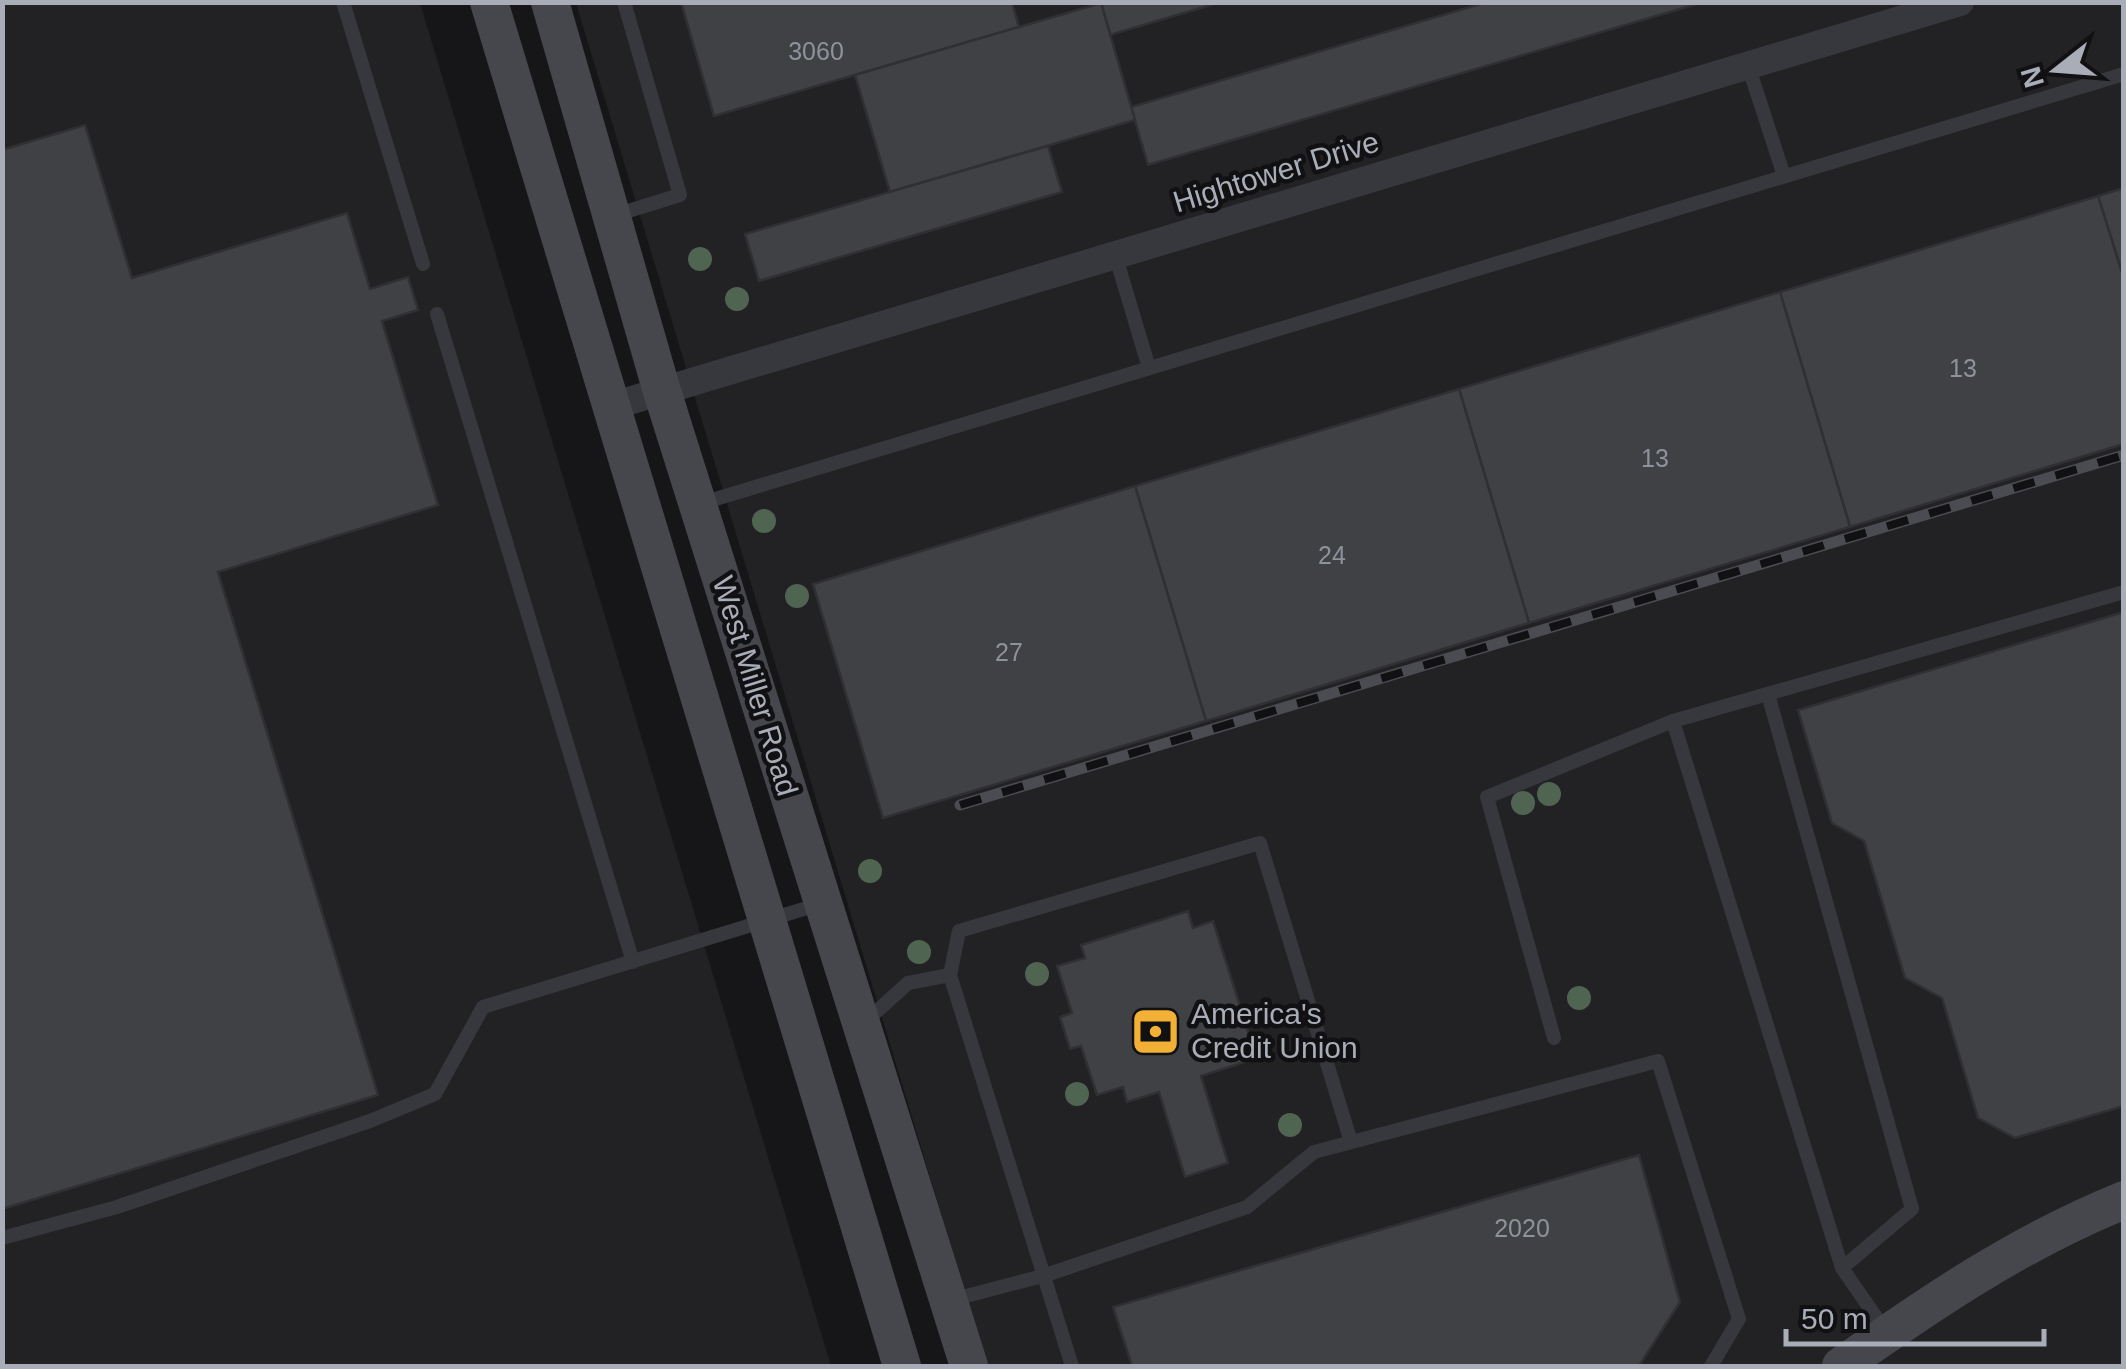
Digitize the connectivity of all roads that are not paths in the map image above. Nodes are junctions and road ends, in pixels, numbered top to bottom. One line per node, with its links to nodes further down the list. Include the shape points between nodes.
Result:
1 (343, 2): 11 (lane)
2 (489, 2): 15 (main road, West Miller Road)
3 (550, 2): 9 (main road, West Miller Road)
4 (624, 2): 9 (lane, via 680,196)
5 (1950, 4): 6 (street, Hightower Drive)
6 (1748, 65): 8 (lane); 10 (street, Hightower Drive)
7 (2124, 74): 8 (lane)
8 (1784, 176): 13 (lane)
9 (611, 216): 14 (main road, West Miller Road)
10 (1115, 254): 13 (lane); 14 (street, Hightower Drive)
11 (423, 264)
12 (437, 314): 22 (lane)
13 (1149, 368): 16 (lane)
14 (661, 388): 15 (street, Hightower Drive); 16 (main road, West Miller Road)
15 (612, 406): 21 (main road, West Miller Road)
16 (698, 504): 20 (main road, West Miller Road)
17 (2124, 592): 18 (lane)
18 (1768, 694): 19 (lane); 29 (lane, via 1912,1209)
19 (1673, 721): 25 (lane, via 1486,797); 29 (lane)
20 (821, 904): 21 (lane); 24 (main road, West Miller Road)
21 (767, 921): 22 (lane); 34 (main road, West Miller Road)
22 (632, 962): 28 (lane, via 484,1007 435,1094 117,1207)
23 (950, 975): 24 (lane, via 908,983); 26 (lane, via 958,931 1260,843); 30 (lane)
24 (861, 1026): 31 (main road, West Miller Road)
25 (1554, 1038)
26 (1351, 1142): 30 (lane, via 1314,1152 1247,1207); 33 (lane, via 1658,1061 1738,1319)
27 (2124, 1200): 32 (main road, via 2045,1234)
28 (2, 1238)
29 (1842, 1268): 32 (lane)
30 (1046, 1275): 31 (lane); 36 (lane)
31 (950, 1300): 35 (main road, West Miller Road)
32 (1888, 1333): 37 (main road)
33 (1718, 1364)
34 (902, 1366)
35 (969, 1366)
36 (1072, 1366)
37 (1841, 1366)

